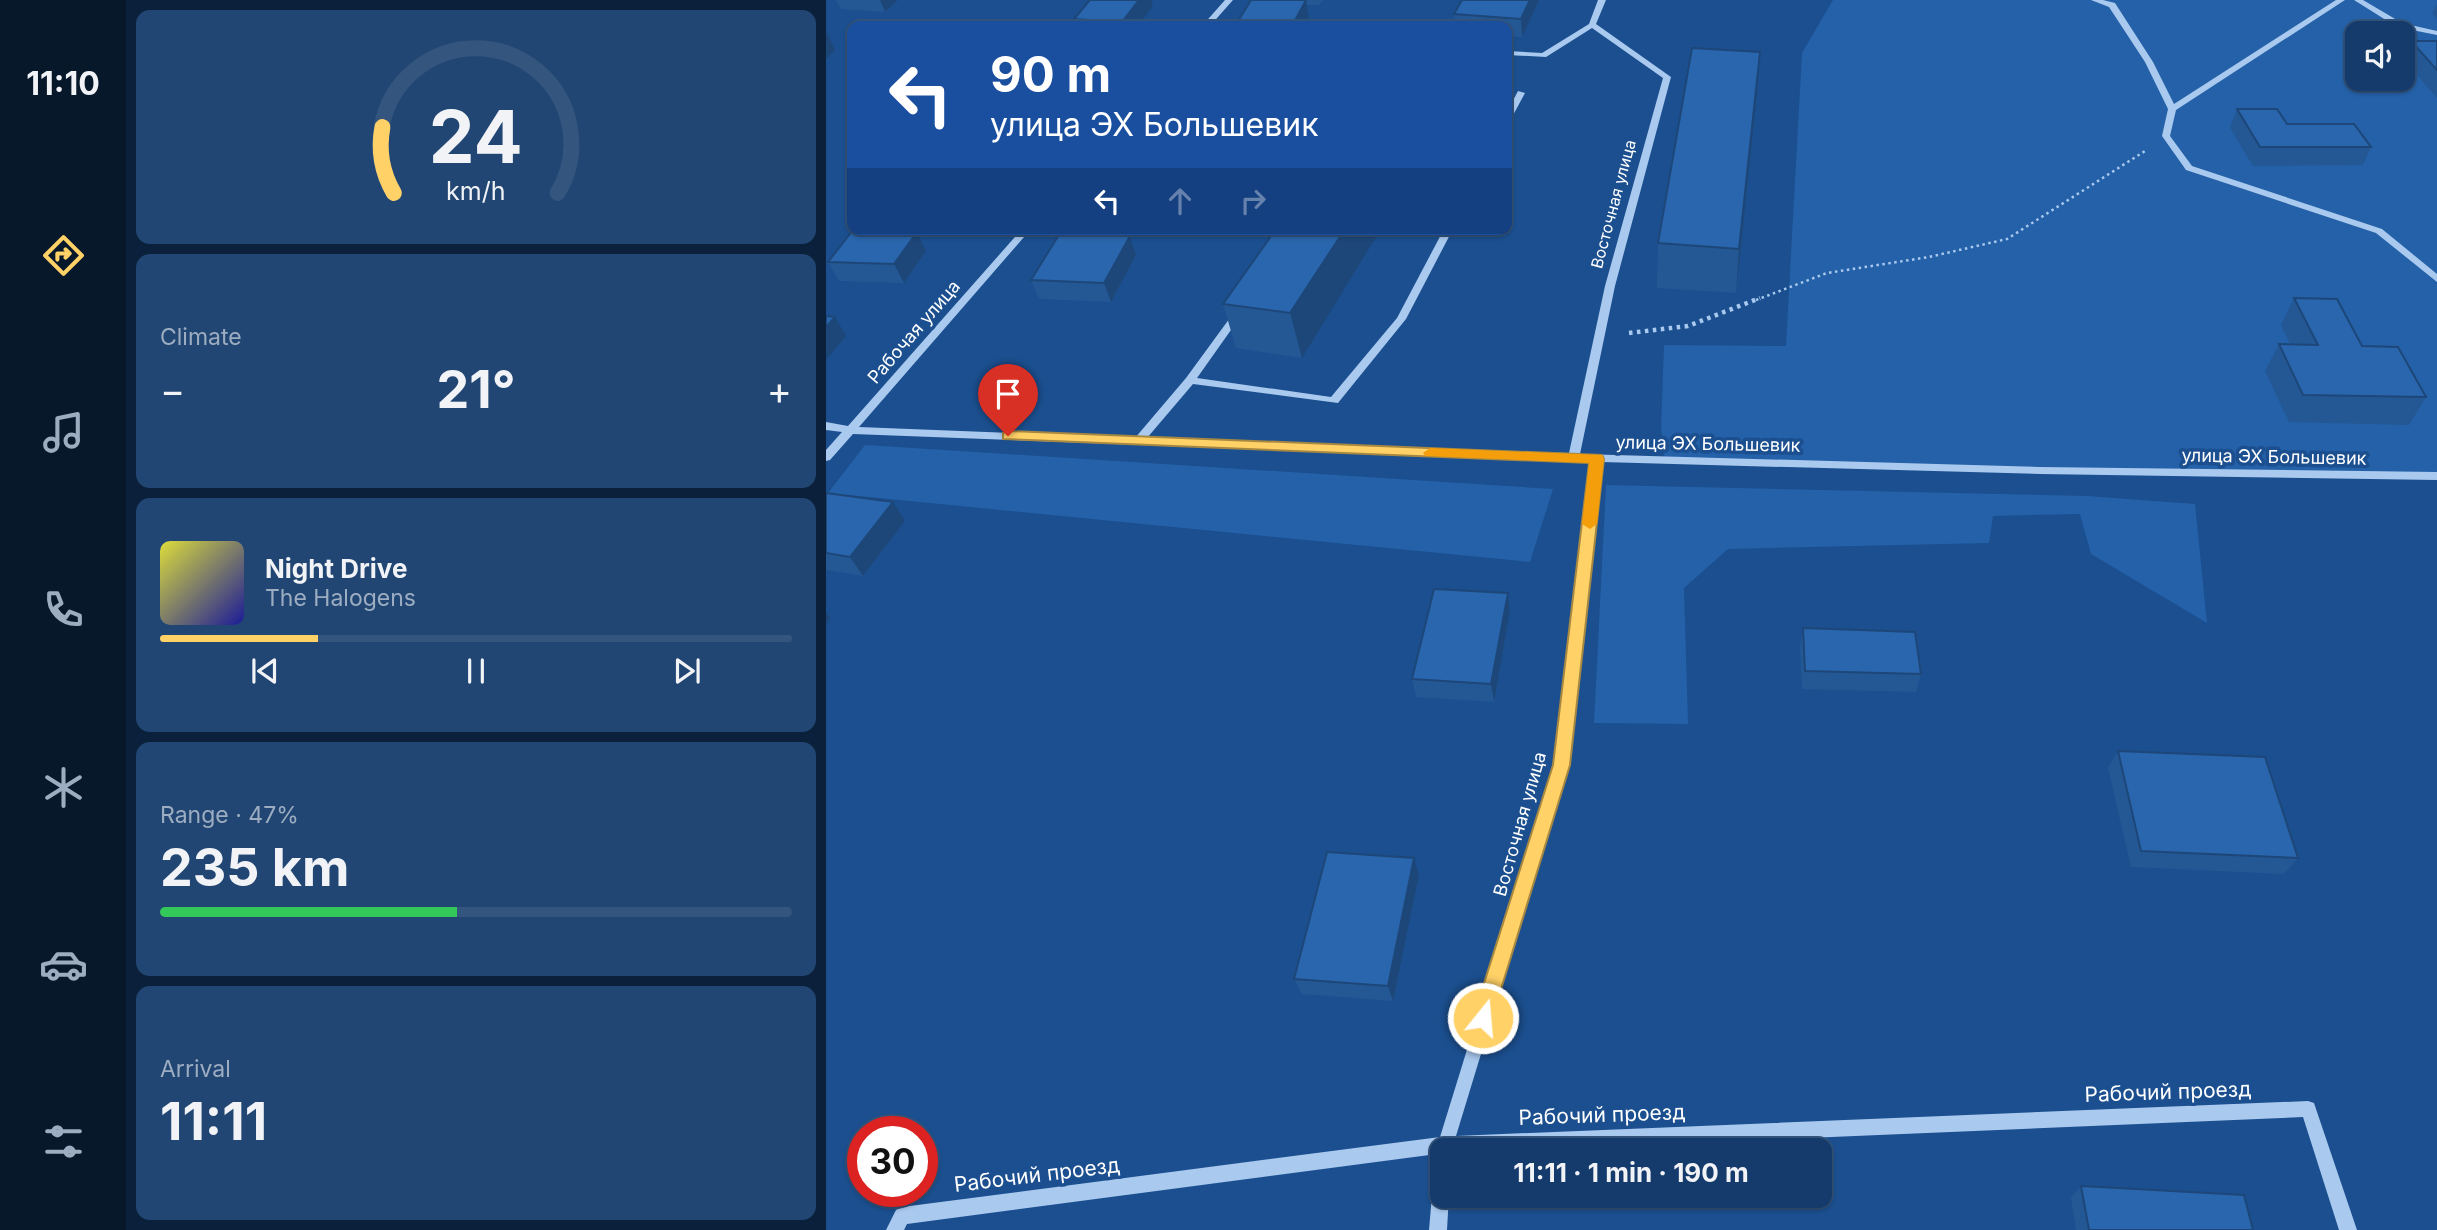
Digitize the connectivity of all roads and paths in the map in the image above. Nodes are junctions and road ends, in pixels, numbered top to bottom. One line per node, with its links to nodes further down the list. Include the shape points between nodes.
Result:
1 (1229, 0): 6 (street)
2 (1602, 0): 7 (street)
3 (2095, 0): 11 (street, via 2112,5)
4 (2341, 0): 11 (street)
5 (2358, 0): 8 (street, via 2400,24)
6 (1210, 21)
7 (1592, 25): 9 (street, via 1543,55); 18 (street, Восточная улица, via 1667,76)
8 (2437, 33)
9 (1512, 52)
10 (1521, 93): 12 (street)
11 (2172, 109): 13 (street)
12 (1512, 110)
13 (2166, 136): 16 (street, via 2189,169 2379,231); 18 (path, via 2007,239 1827,273 1688,326)
14 (1022, 235): 21 (street, Рабочая улица)
15 (1446, 235): 19 (street, via 1401,319 1335,401)
16 (2437, 279)
17 (1243, 305): 19 (street)
18 (1600, 334): 24 (street, Восточная улица)
19 (1190, 380): 22 (street)
20 (826, 426): 21 (street, улица ЭХ Большевик)
21 (852, 430): 22 (street, улица ЭХ Большевик); 23 (street, Рабочая улица)
22 (1138, 441): 24 (street, улица ЭХ Большевик)
23 (826, 457)
24 (1574, 457): 25 (street, улица ЭХ Большевик)
25 (1597, 459): 26 (street, улица ЭХ Большевик); 27 (street, Восточная улица, via 1562,765)
26 (2437, 476)
27 (1447, 1138)
28 (1649, 1138): 33 (street, Рабочий проезд, via 2308,1109)
29 (1430, 1149): 31 (street, Рабочий проезд)
30 (1439, 1208): 32 (street)
31 (899, 1223)
32 (1438, 1230)
33 (2348, 1230)

